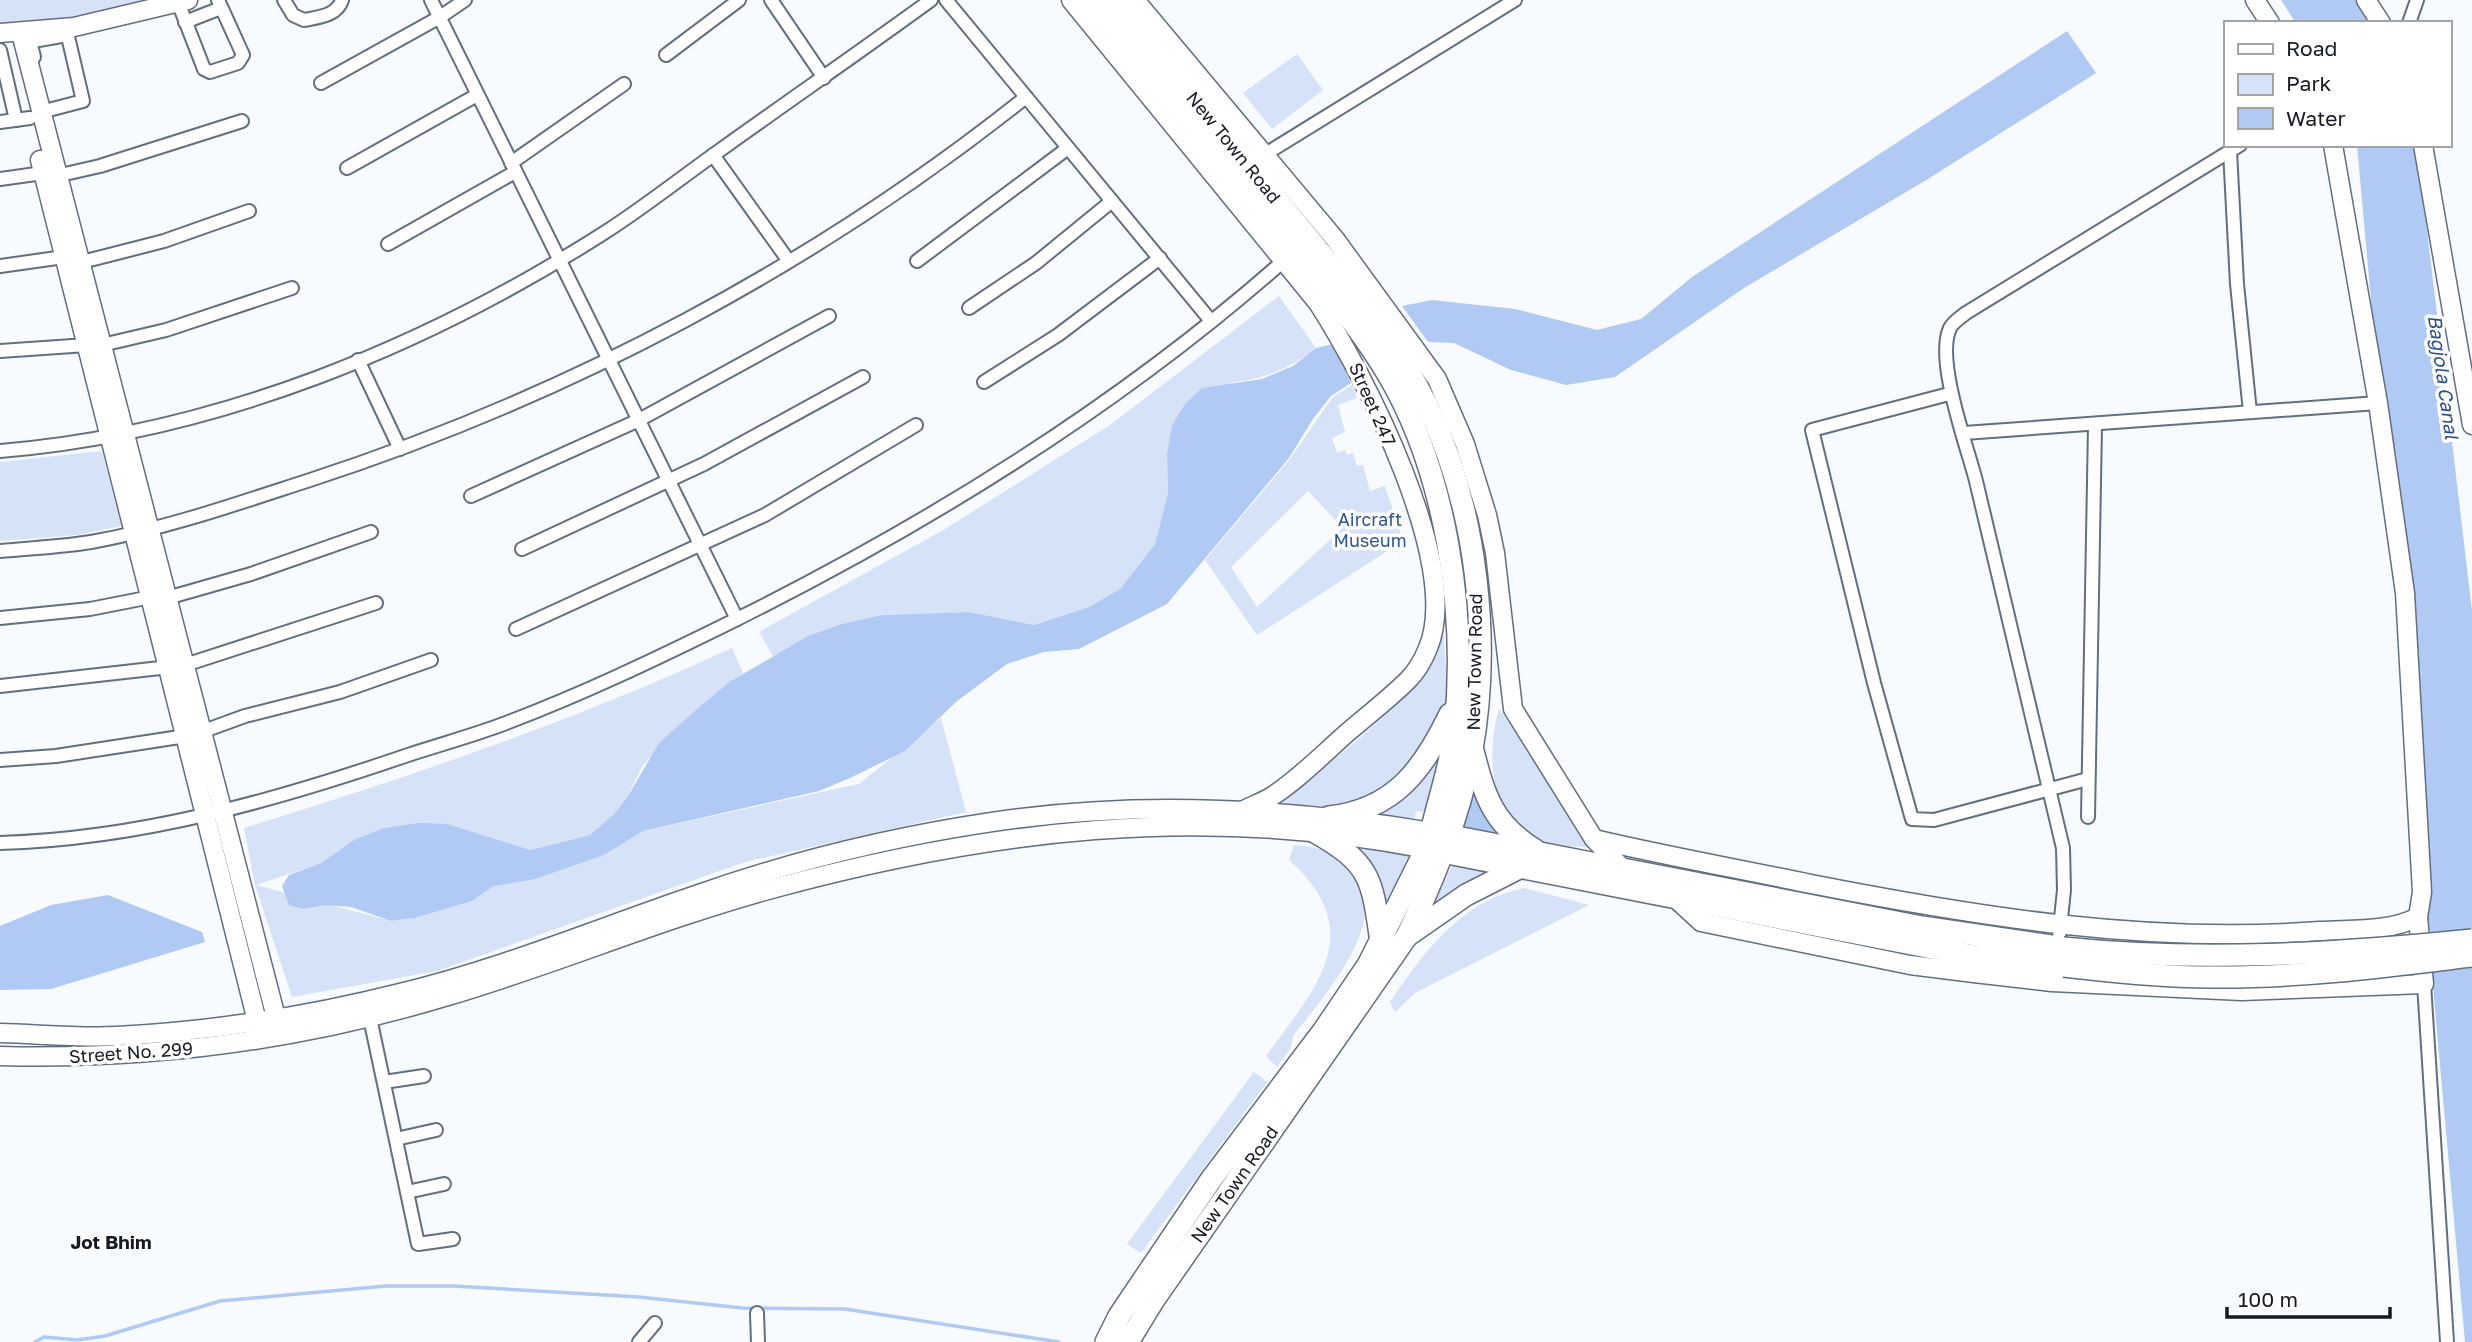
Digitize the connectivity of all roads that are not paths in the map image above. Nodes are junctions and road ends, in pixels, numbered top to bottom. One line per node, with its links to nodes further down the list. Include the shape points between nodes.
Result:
1 (284, 0): 2 (street, via 293,15 304,20 331,13)
2 (342, 0)
3 (431, 0): 18 (street)
4 (465, 0): 18 (street)
5 (739, 0): 25 (street)
6 (771, 0): 26 (street)
7 (931, 0): 26 (street)
8 (946, 0): 31 (street)
9 (1071, 0): 48 (street, Street 247)
10 (1089, 0): 48 (main road)
11 (1113, 0): 40 (main road, New Town Road)
12 (1135, 0): 40 (street)
13 (2255, 0): 19 (street)
14 (2417, 0): 20 (street)
15 (183, 1): 21 (street); 23 (street)
16 (1513, 1): 40 (street)
17 (219, 4): 21 (street); 21 (street, via 243,55 238,63 210,72 204,69)
18 (440, 17): 27 (street); 30 (street)
19 (2269, 21)
20 (2410, 21)
21 (185, 22)
22 (10, 33): 23 (street); 29 (street); 32 (street)
23 (57, 33): 32 (street, via 31,45); 32 (street, via 83,97 80,104)
24 (0, 50): 29 (street)
25 (666, 55)
26 (824, 78): 39 (street)
27 (321, 82)
28 (624, 83): 41 (street)
29 (17, 92): 32 (street)
30 (477, 95): 41 (street); 42 (street)
31 (1026, 97): 37 (street); 52 (street, via 946,157)
32 (34, 115): 34 (street); 43 (street)
33 (242, 121): 43 (street, via 100,166)
34 (0, 122)
35 (2333, 147): 66 (street)
36 (2423, 147): 71 (street)
37 (1068, 148): 45 (street); 53 (street)
38 (2235, 148): 65 (street, via 1951,326); 67 (street, via 2237,284)
39 (713, 155): 51 (street); 52 (street)
40 (1257, 160): 97 (main road, New Town Road, via 1401,358 1440,438 1464,506 1478,605); 106 (street, via 1392,314 1452,409 1475,471 1495,554 1513,709)
41 (513, 167): 47 (street); 51 (street)
42 (348, 168)
43 (50, 175): 44 (street); 50 (street)
44 (0, 179)
45 (1112, 201): 49 (street); 56 (street, via 1036,263)
46 (249, 211): 50 (street, via 164,241)
47 (388, 244)
48 (1289, 256): 58 (street); 69 (street, Street 247, via 1333,326); 73 (main road, via 1378,359)
49 (1160, 258): 58 (street); 64 (street, via 1058,335)
50 (73, 259): 54 (street); 59 (street)
51 (559, 260): 61 (street, via 467,311); 62 (street)
52 (788, 260): 62 (street)
53 (917, 261)
54 (0, 266)
55 (292, 288): 59 (street, via 166,330)
56 (969, 308)
57 (829, 316): 68 (street)
58 (1211, 321): 89 (street, via 996,476 869,551)
59 (94, 345): 60 (street); 75 (street)
60 (0, 351)
61 (358, 360): 75 (street, via 185,422); 76 (street)
62 (611, 360): 68 (street); 76 (street)
63 (863, 377): 78 (street)
64 (984, 382)
65 (1949, 394): 74 (street); 100 (street, via 1812,430 1875,688 1912,819 1934,820)
66 (2378, 403): 67 (street); 113 (street, via 2406,593 2422,892)
67 (2250, 412): 72 (street)
68 (639, 420): 78 (street); 79 (street)
69 (1384, 423): 73 (street); 86 (street, Street 247, via 1426,545)
70 (916, 425): 82 (street, via 801,495)
71 (2472, 425)
72 (2095, 426): 74 (street); 99 (street)
73 (1414, 433): 90 (main road, via 1449,544)
74 (1964, 433): 100 (street)
75 (117, 436): 77 (street); 80 (street)
76 (400, 450): 80 (street, via 228,507)
77 (0, 451)
78 (668, 481): 82 (street); 83 (street)
79 (471, 496)
80 (141, 530): 84 (street, via 90,542); 85 (street)
81 (372, 532): 85 (street, via 251,574)
82 (700, 545): 89 (street); 91 (street)
83 (522, 549)
84 (0, 551)
85 (160, 597): 88 (street); 93 (street)
86 (1434, 602): 90 (street); 101 (street, Street 247, via 1428,649 1410,678 1295,778)
87 (376, 603): 93 (street)
88 (0, 618)
89 (737, 619): 102 (street, via 498,726 300,791)
90 (1458, 619): 95 (main road)
91 (516, 629)
92 (431, 660): 96 (street, via 340,692)
93 (177, 666): 94 (street); 96 (street)
94 (0, 686)
95 (1457, 701): 104 (main road, via 1422,767 1359,814); 107 (main road)
96 (193, 734): 98 (street, via 56,756); 102 (street)
97 (1472, 746): 107 (main road, New Town Road); 109 (main road, via 1493,811 1511,832)
98 (0, 760)
99 (2088, 779): 100 (street); 103 (street)
100 (2050, 789): 114 (street, via 2063,848)
101 (1241, 811): 104 (street); 105 (street, via 1107,813)
102 (214, 813): 108 (street, via 77,837); 115 (street)
103 (2088, 817)
104 (1322, 825): 105 (street); 107 (street); 118 (main road, via 1360,863 1374,897)
105 (996, 830): 122 (street, via 902,839 734,882 446,981); 123 (street, Street No. 299, via 764,891 511,977)
106 (1594, 839): 111 (street); 114 (street, via 1858,893)
107 (1437, 842): 109 (main road); 110 (main road); 116 (main road, New Town Road); 118 (main road)
108 (0, 843)
109 (1542, 854): 111 (main road)
110 (1518, 867): 112 (main road); 116 (main road, via 1466,895)
111 (1626, 872): 119 (main road)
112 (1674, 897): 119 (main road, via 1968,954); 121 (street, via 1701,922 1910,965 1974,973 2052,982 2242,991)
113 (2418, 917): 114 (street, via 2388,926 2192,936); 121 (street)
114 (2060, 926): 119 (street)
115 (243, 928): 122 (street); 124 (street)
116 (1407, 936): 141 (main road, New Town Road)
117 (2472, 940): 119 (main road, bridge, via 2305,956)
118 (1381, 942): 140 (main road, via 1324,1030 1210,1181)
119 (2061, 954): 120 (main road, bridge, via 2168,976 2224,977 2327,973)
120 (2472, 956)
121 (2424, 984): 142 (street)
122 (277, 1018): 124 (street); 126 (street)
123 (370, 1018): 126 (street, Street No. 299); 130 (street)
124 (258, 1020): 125 (street, via 116,1036); 127 (street)
125 (0, 1033)
126 (280, 1038): 127 (street, Street No. 299)
127 (261, 1040): 128 (street, Street No. 299, via 88,1057)
128 (0, 1056)
129 (424, 1076): 130 (street)
130 (384, 1082): 132 (street)
131 (436, 1130): 132 (street)
132 (396, 1139): 134 (street)
133 (444, 1184): 134 (street)
134 (407, 1192): 135 (street, via 420,1246)
135 (453, 1239)
136 (757, 1313): 139 (street)
137 (655, 1323): 138 (street)
138 (639, 1342)
139 (758, 1342)
140 (1106, 1342)
141 (1128, 1342)
142 (2447, 1342)

